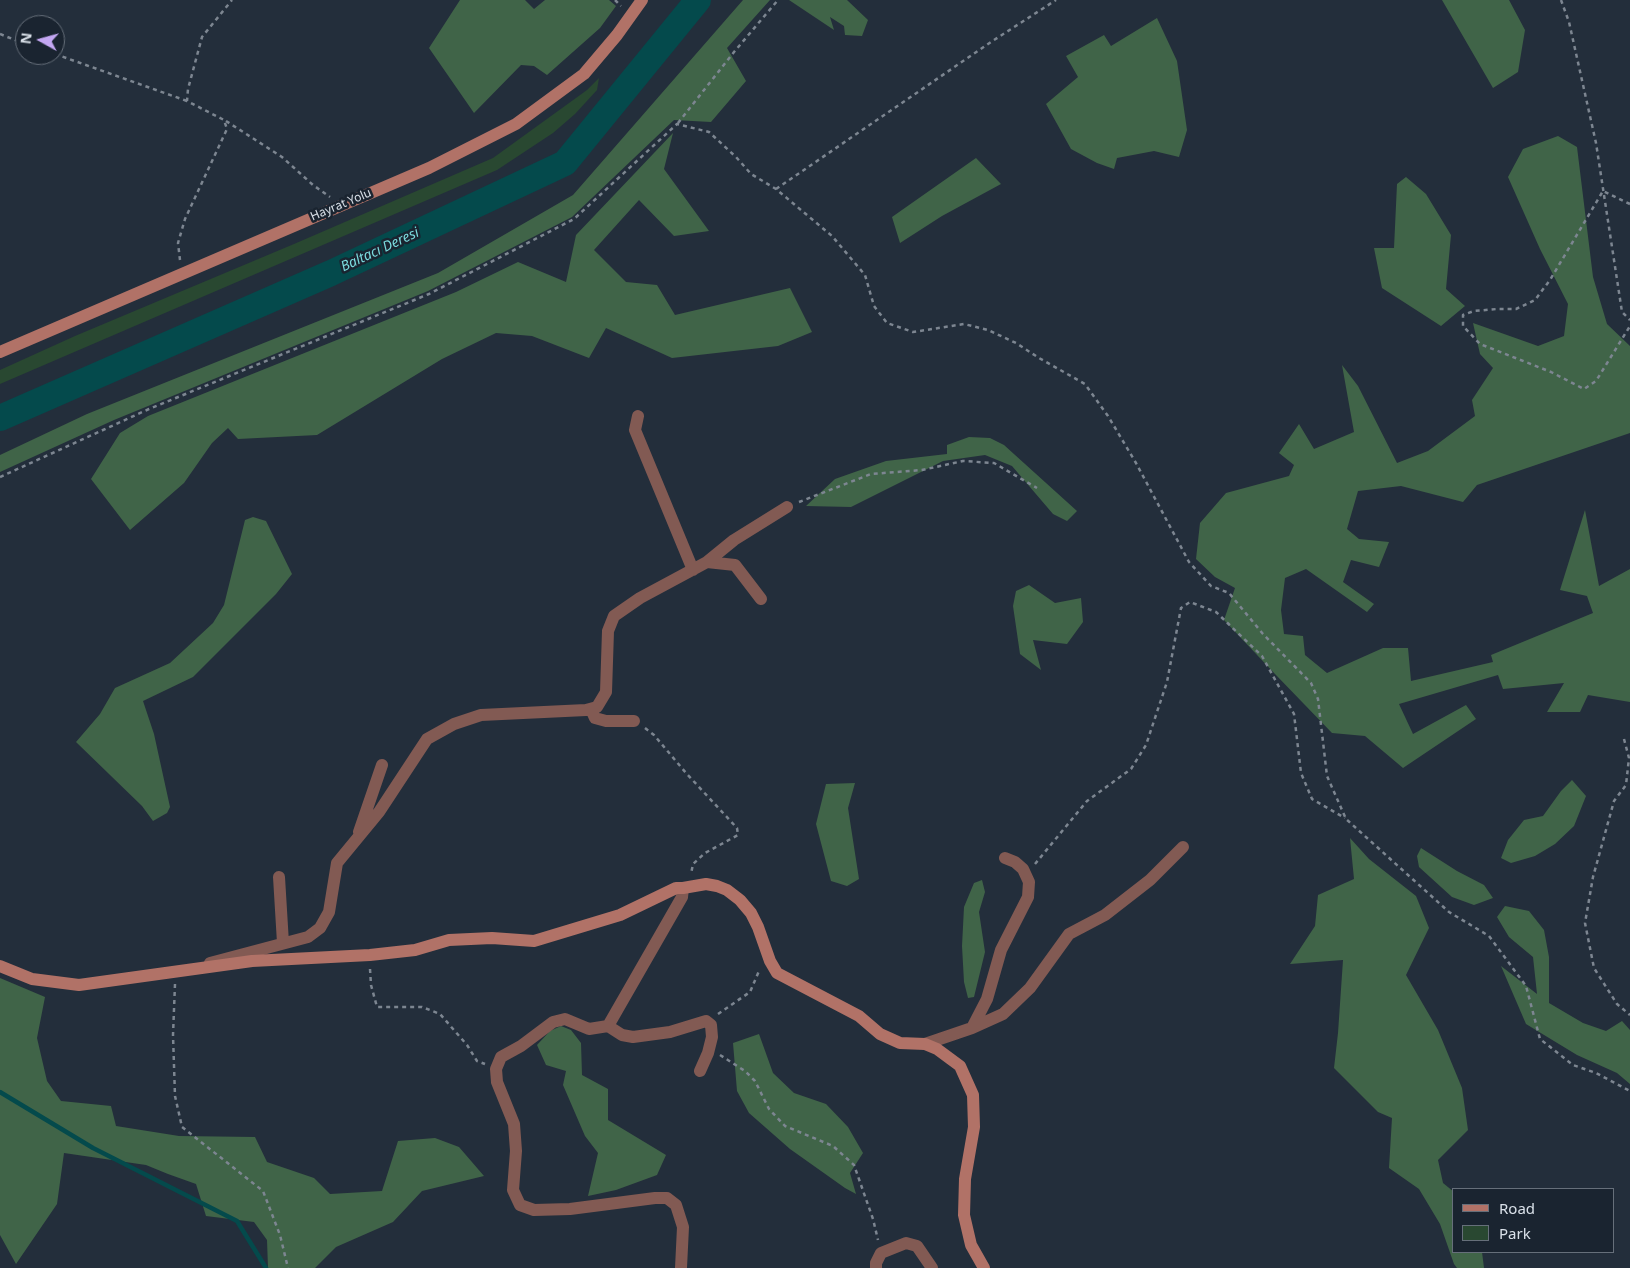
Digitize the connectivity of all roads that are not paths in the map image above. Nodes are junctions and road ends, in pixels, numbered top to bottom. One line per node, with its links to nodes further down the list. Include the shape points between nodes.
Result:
1 (642, 0): 2 (street, Hayrat Yolu, via 584,74 516,124 429,168)
2 (0, 352)
3 (638, 416): 6 (street, via 635,430)
4 (787, 507): 5 (street, via 734,540)
5 (707, 562): 6 (street); 7 (street, via 735,565)
6 (693, 570): 8 (street, via 614,616 608,631 606,692 597,707)
7 (761, 599)
8 (591, 709): 9 (street, via 595,718); 11 (street, via 481,716 454,724 428,739)
9 (634, 721)
10 (382, 765): 11 (street)
11 (356, 841): 16 (street, via 337,863 329,912 320,928 308,937)
12 (1183, 847): 20 (street, via 1150,880 1105,915 1069,934 1030,988 1003,1014)
13 (1005, 858): 20 (street, via 1023,869 1029,882 1028,897 1001,950 987,999)
14 (279, 878): 16 (street)
15 (685, 888): 18 (street, via 676,888 620,915 534,941 492,938 449,940 415,950 252,961); 19 (street); 21 (street, via 706,884 727,890 751,913 777,973 858,1016 880,1034 900,1043)
16 (283, 943): 18 (street)
17 (0, 966): 18 (street, via 32,979 79,986)
18 (176, 972)
19 (608, 1026): 22 (street, via 622,1035 634,1037 670,1032 706,1021 711,1025 712,1037); 23 (street, via 589,1029 565,1019 553,1022 501,1057 496,1069 498,1082 514,1124 513,1190 520,1205 534,1210 667,1198 676,1205 683,1226)
20 (972, 1028): 21 (street)
21 (924, 1044): 26 (street, via 937,1049 960,1066 973,1095 974,1126 965,1179 964,1215 971,1245)
22 (700, 1071)
23 (681, 1268)
24 (876, 1268): 25 (street, via 881,1253 906,1244 917,1246)
25 (932, 1268)
26 (984, 1268)

